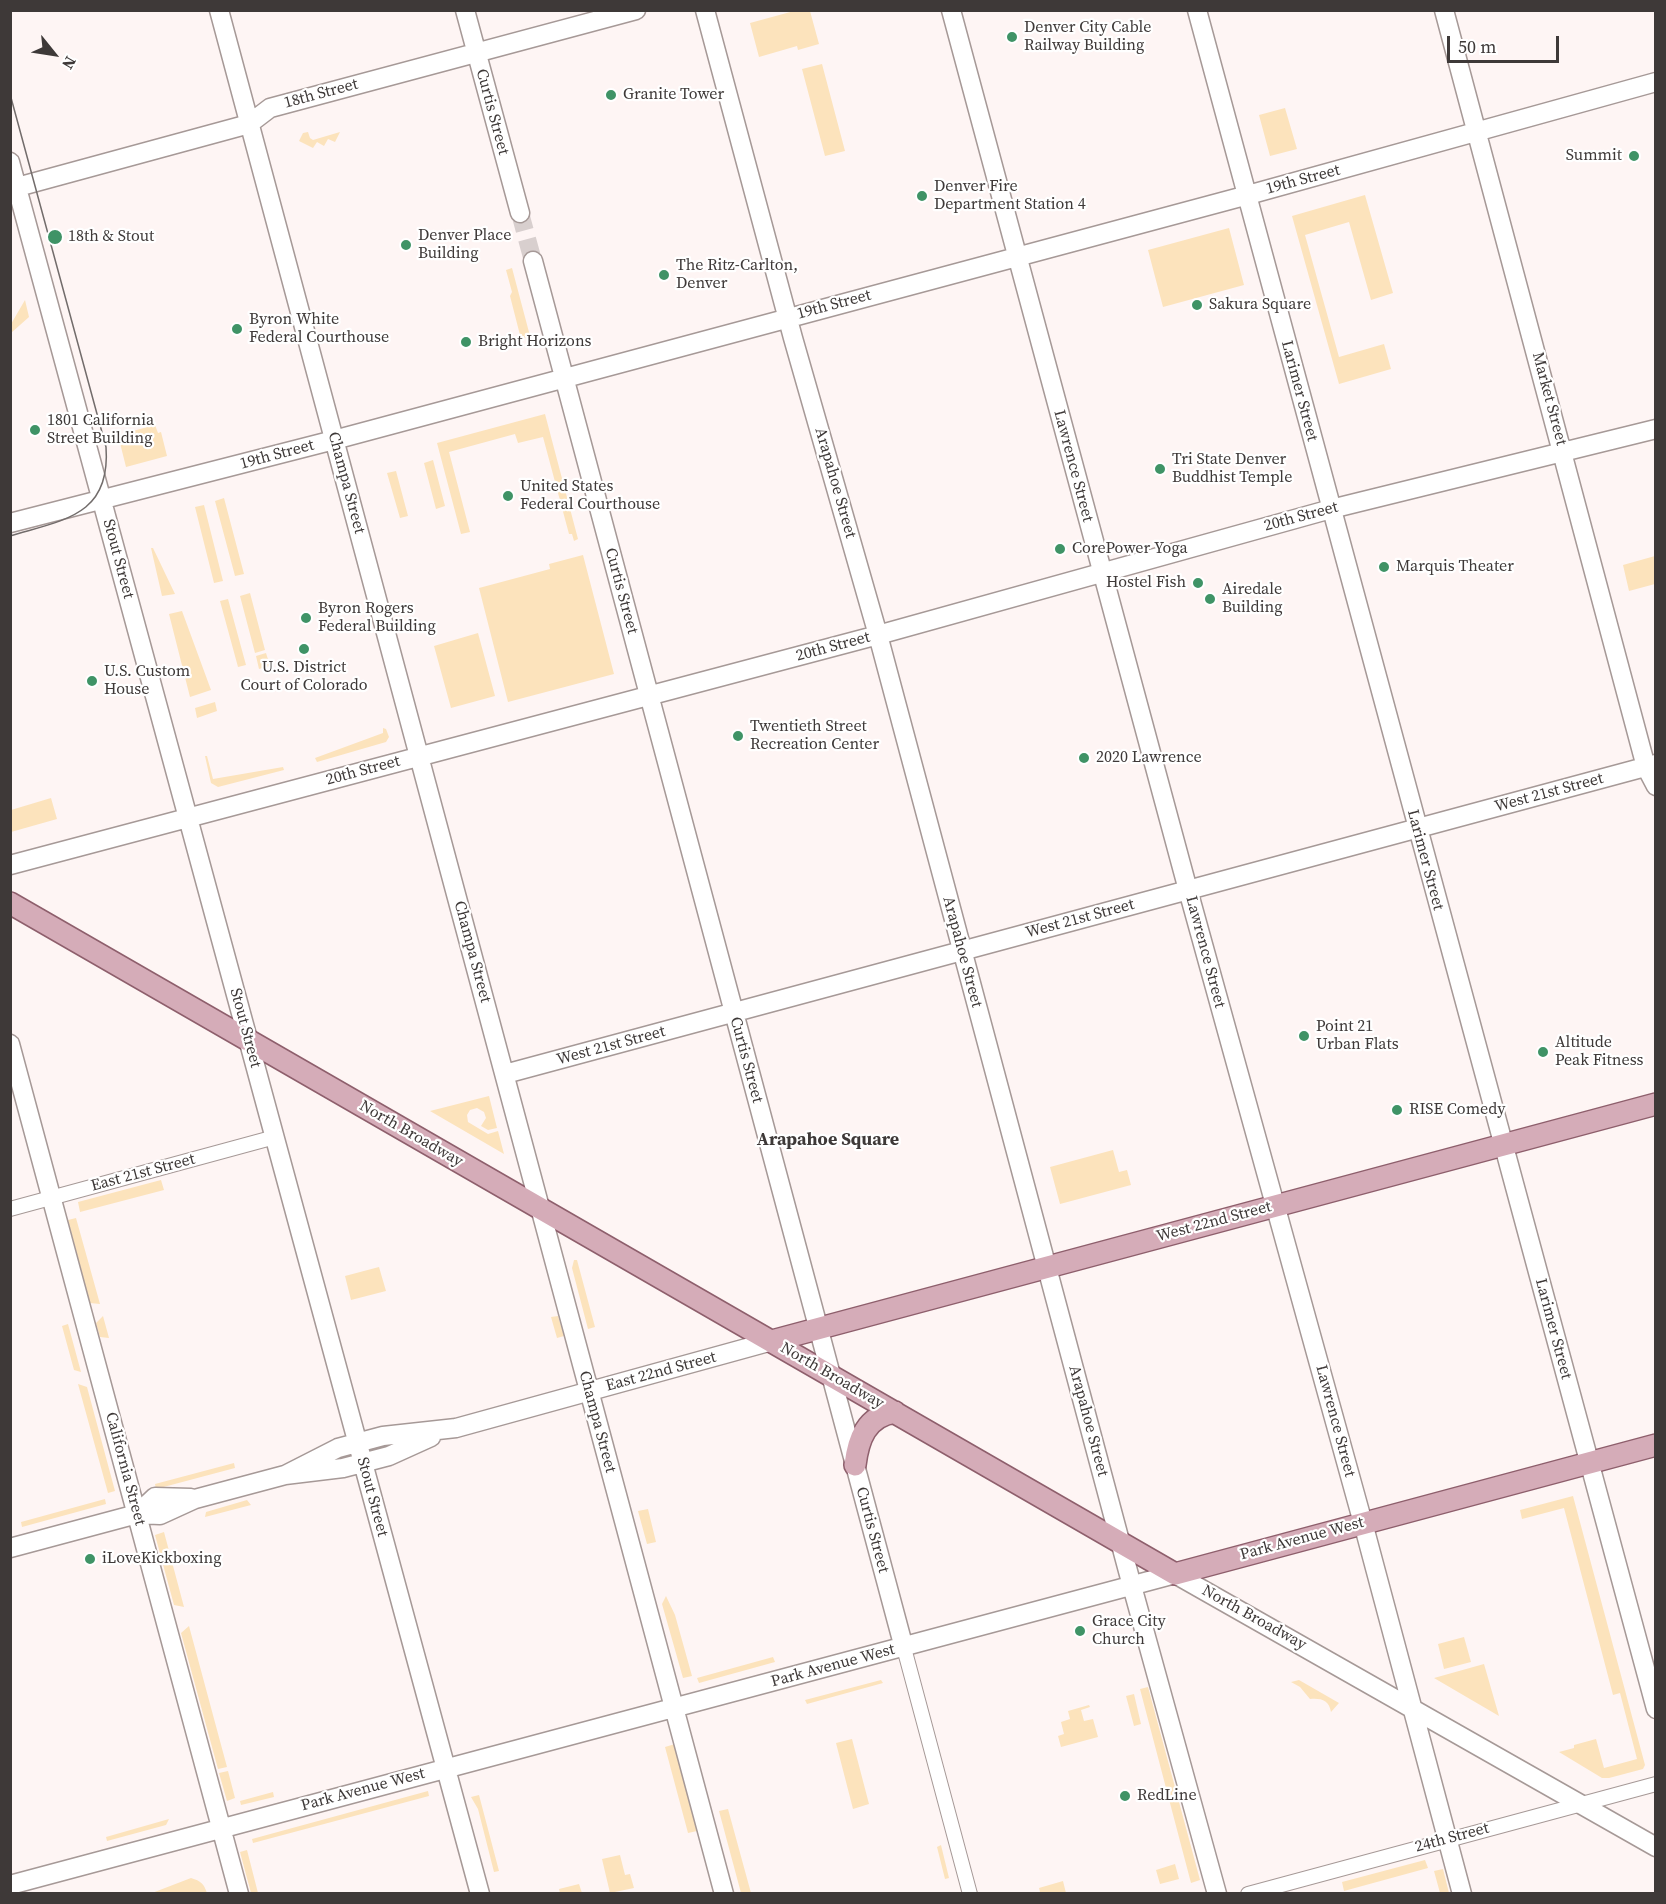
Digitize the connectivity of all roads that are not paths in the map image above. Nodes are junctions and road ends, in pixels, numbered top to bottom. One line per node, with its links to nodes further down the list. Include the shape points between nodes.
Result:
1 (219, 10): 10 (street, Champa Street)
2 (465, 10): 8 (street, Curtis Street)
3 (636, 10): 8 (street, 18th Street)
4 (705, 10): 18 (street, Arapahoe Street)
5 (951, 10): 16 (street, Lawrence Street)
6 (1197, 10): 14 (street, Larimer Street)
7 (1444, 10): 11 (street, Market Street)
8 (477, 54): 10 (street, 18th Street, via 270,108); 15 (street, Curtis Street)
9 (1656, 82): 11 (street, 19th Street)
10 (249, 124): 13 (street, 18th Street); 21 (street, Champa Street)
11 (1477, 131): 14 (street, 19th Street); 22 (street, Market Street)
12 (10, 162): 13 (street, Stout Street)
13 (14, 188): 23 (street, Stout Street)
14 (1248, 195): 16 (street, 19th Street); 24 (street, Larimer Street)
15 (520, 213)
16 (1017, 256): 18 (street, 19th Street); 26 (street, Lawrence Street)
17 (532, 261): 19 (street, Curtis Street)
18 (788, 318): 19 (street, 19th Street); 27 (street, Arapahoe Street)
19 (564, 378): 21 (street, 19th Street); 28 (street, Curtis Street)
20 (1656, 429): 22 (street, 20th Street)
21 (334, 440): 23 (street, 19th Street); 29 (street, Champa Street)
22 (1563, 452): 24 (street, 20th Street); 30 (street, Market Street)
23 (102, 501): 25 (street, 19th Street); 32 (street, Stout Street)
24 (1331, 509): 26 (street, 20th Street); 33 (street, Larimer Street)
25 (10, 523)
26 (1102, 573): 27 (street, 20th Street); 35 (street, Lawrence Street)
27 (878, 635): 28 (street, 20th Street); 37 (street, Arapahoe Street)
28 (648, 696): 29 (street, 20th Street); 38 (street, Curtis Street)
29 (420, 757): 32 (street, 20th Street); 41 (street, Champa Street)
30 (1651, 766): 31 (street, Market Street); 33 (street, West 21st Street)
31 (1656, 786)
32 (188, 818): 34 (street, 20th Street); 39 (street, Stout Street)
33 (1416, 829): 35 (street, West 21st Street); 44 (street, Larimer Street)
34 (10, 865)
35 (1188, 890): 37 (street, West 21st Street); 46 (street, Lawrence Street)
36 (10, 903): 39 (main road, North Broadway)
37 (962, 951): 38 (street, West 21st Street); 49 (street, Arapahoe Street)
38 (733, 1013): 41 (street, West 21st Street); 50 (street, Curtis Street)
39 (249, 1042): 43 (street, Stout Street); 47 (main road, North Broadway)
40 (10, 1044): 45 (street, California Street)
41 (505, 1074): 47 (street, Champa Street)
42 (1656, 1104): 44 (main road, West 22nd Street)
43 (275, 1137): 45 (street, East 21st Street); 56 (street, Stout Street)
44 (1502, 1144): 46 (main road, West 22nd Street); 58 (street, Larimer Street)
45 (52, 1198): 48 (street, East 21st Street); 62 (street, California Street)
46 (1275, 1205): 49 (main road, West 22nd Street); 63 (street, Lawrence Street)
47 (539, 1208): 51 (main road, North Broadway); 53 (street, Champa Street)
48 (10, 1209)
49 (1047, 1267): 50 (main road, West 22nd Street); 64 (street, Arapahoe Street)
50 (817, 1329): 51 (main road, West 22nd Street); 52 (street, Curtis Street)
51 (772, 1341): 52 (main road, North Broadway); 53 (street, East 22nd Street)
52 (831, 1375): 54 (main road, North Broadway); 60 (street, Curtis Street)
53 (589, 1391): 55 (street, East 22nd Street); 69 (street, Champa Street)
54 (895, 1412): 60 (main road, via 880,1416 865,1429); 64 (main road, North Broadway)
55 (446, 1431): 56 (street, East 22nd Street, via 384,1436); 59 (street, East 22nd Street)
56 (358, 1443): 59 (street, Stout Street); 61 (street, East 22nd Street, via 338,1448)
57 (1656, 1445): 58 (main road, Park Avenue West)
58 (1589, 1462): 63 (main road, Park Avenue West); 71 (street, Larimer Street)
59 (363, 1463): 61 (street, East 22nd Street); 72 (street, Stout Street)
60 (855, 1465): 68 (street, Curtis Street)
61 (285, 1474): 62 (street, East 22nd Street, via 195,1498 160,1515)
62 (137, 1514): 65 (street, East 22nd Street); 75 (street, California Street)
63 (1363, 1523): 66 (main road, Park Avenue West); 70 (street, Lawrence Street)
64 (1120, 1542): 66 (main road, North Broadway); 67 (street, Arapahoe Street)
65 (10, 1548)
66 (1175, 1574): 67 (street, Park Avenue West); 70 (street, North Broadway)
67 (1132, 1586): 68 (street, Park Avenue West); 83 (street, Arapahoe Street)
68 (904, 1648): 69 (street, Park Avenue West); 82 (street, Curtis Street)
69 (674, 1707): 72 (street, Park Avenue West); 81 (street, Champa Street)
70 (1413, 1708): 74 (street, North Broadway); 76 (street, Lawrence Street)
71 (1656, 1709)
72 (446, 1767): 75 (street, Park Avenue West); 80 (street, Stout Street)
73 (1656, 1784): 74 (street, 24th Street)
74 (1580, 1804): 76 (street, 24th Street); 77 (street, North Broadway)
75 (222, 1828): 78 (street, Park Avenue West); 79 (street, California Street)
76 (1448, 1839): 84 (street, 24th Street); 85 (street, Lawrence Street)
77 (1656, 1847)
78 (10, 1886)
79 (239, 1893)
80 (480, 1893)
81 (724, 1893)
82 (970, 1893)
83 (1217, 1893)
84 (1248, 1893)
85 (1462, 1893)

